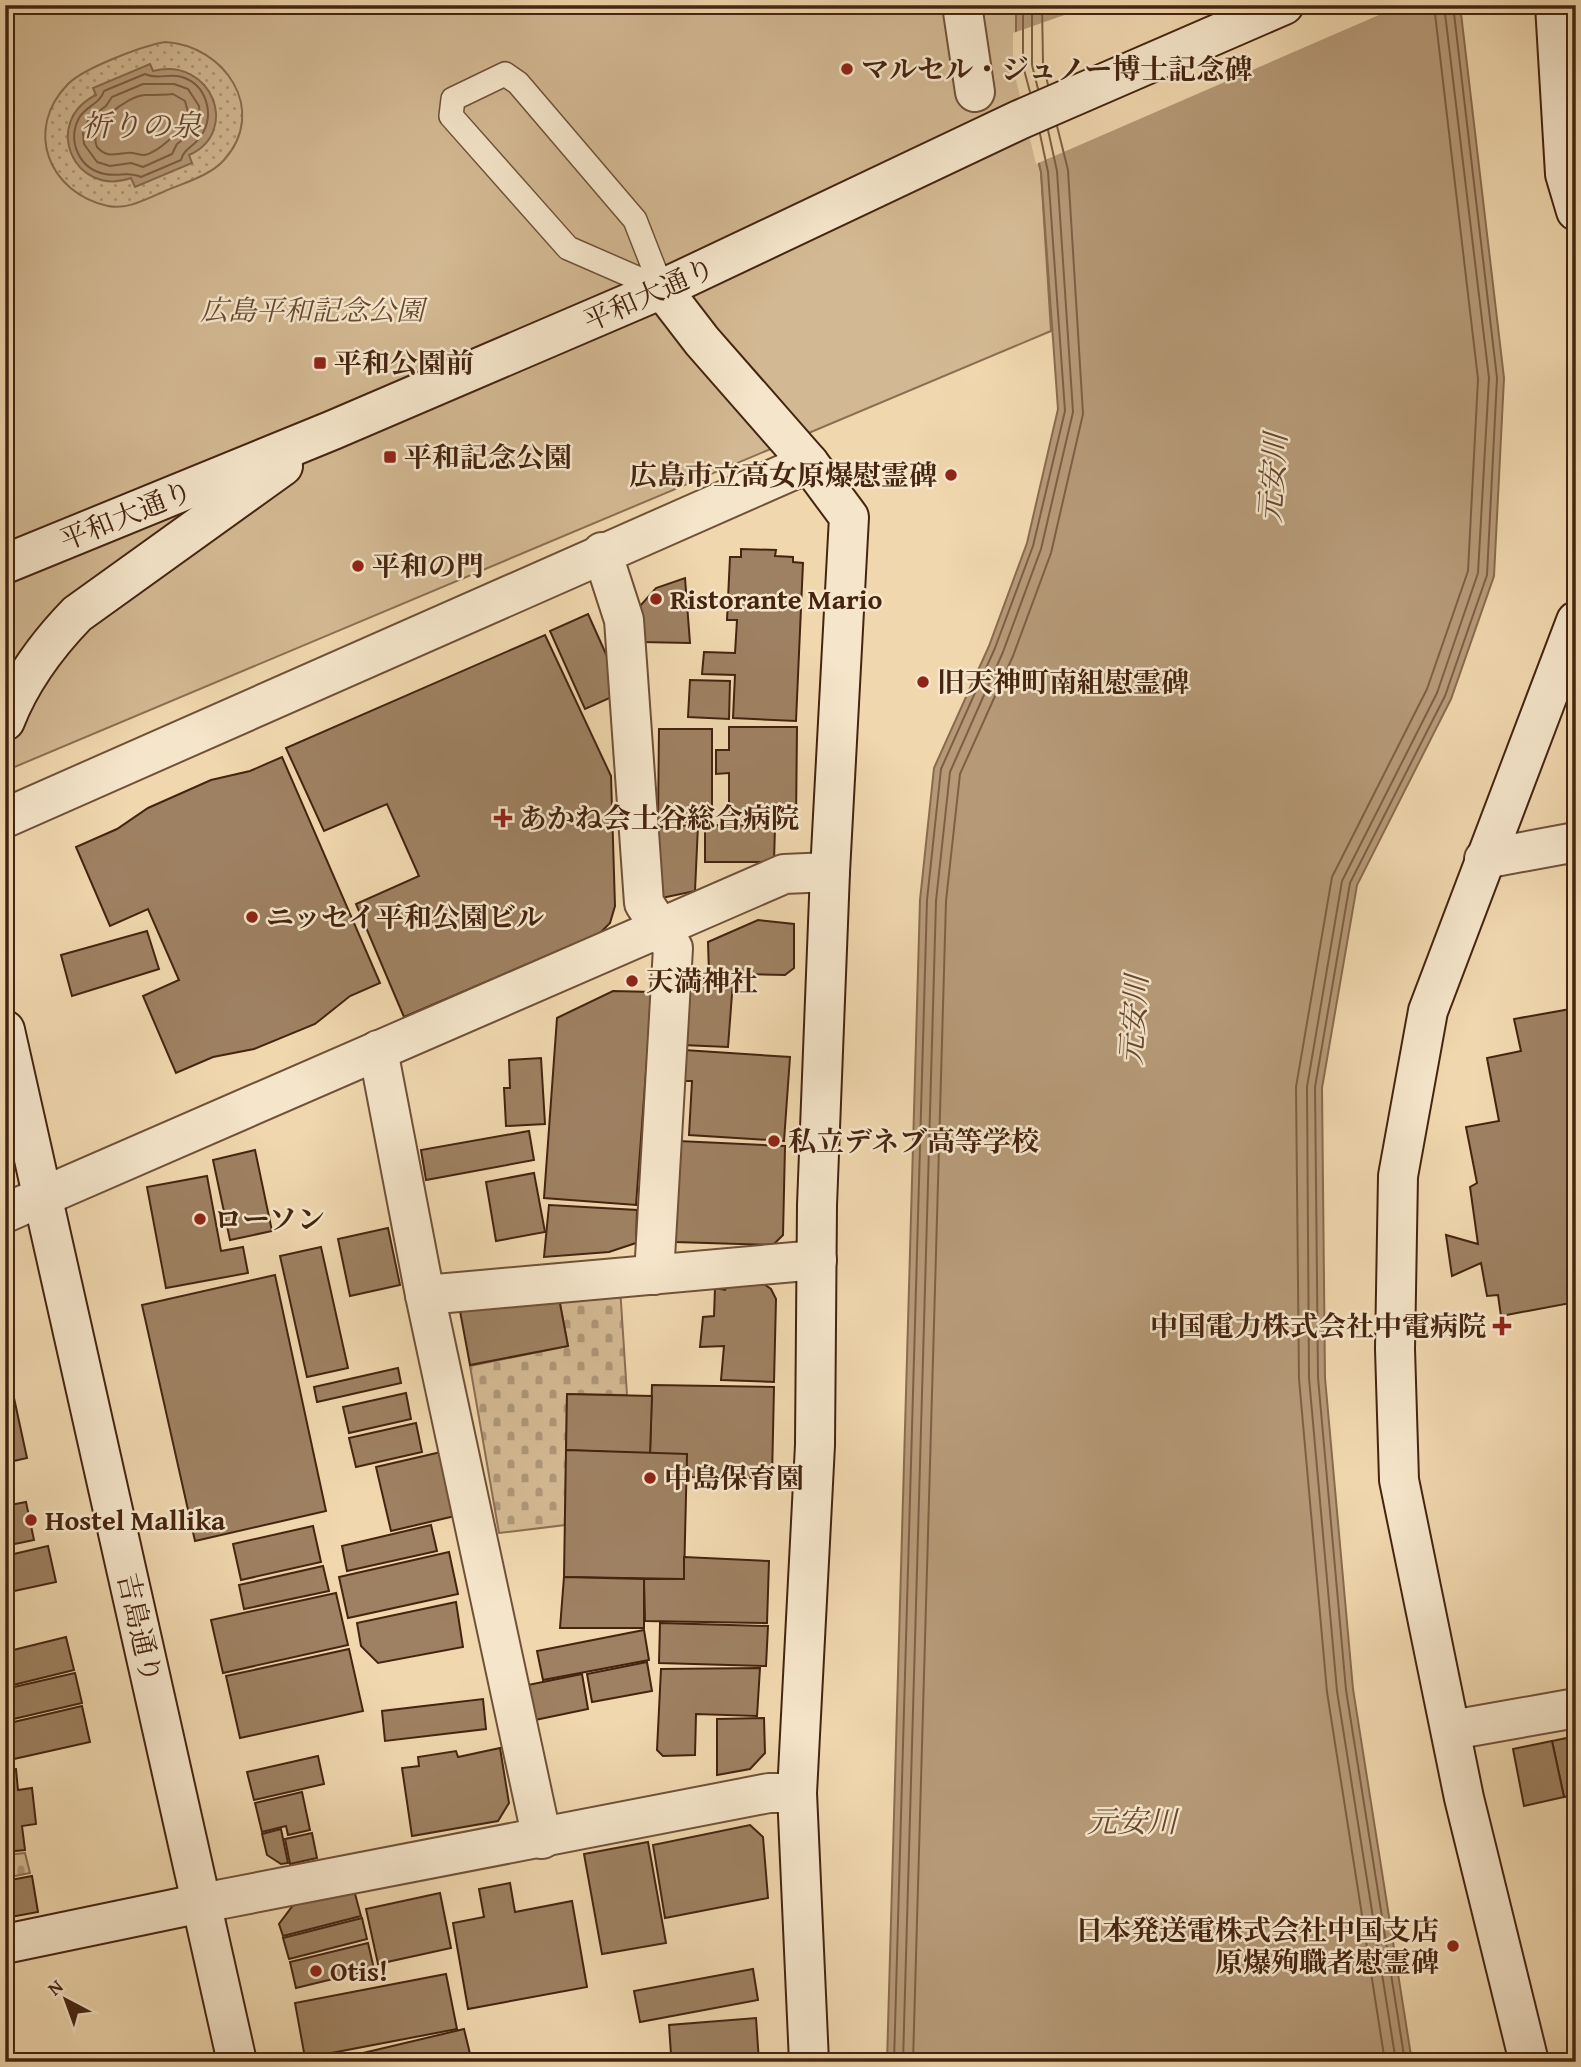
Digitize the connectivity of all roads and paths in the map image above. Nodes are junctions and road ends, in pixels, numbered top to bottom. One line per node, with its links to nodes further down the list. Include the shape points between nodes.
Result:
1 (962, 5): 4 (street)
2 (1284, 5): 7 (street, 平和大通り, via 1019,120)
3 (1555, 5): 5 (street)
4 (975, 92)
5 (1569, 115): 6 (street, via 1565,174)
6 (1576, 211)
7 (662, 289): 7 (lane, via 568,248 451,116 453,99 505,74 518,83 635,220); 8 (street, 平和大通り); 9 (street)
8 (333, 430): 11 (street, 平和大通り); 13 (street, via 78,614 48,644)
9 (809, 463): 10 (street); 17 (street, via 849,517)
10 (602, 552): 14 (street); 18 (street, via 624,620 644,903)
11 (5, 564)
12 (1576, 621): 16 (street)
13 (5, 721)
14 (5, 818)
15 (1576, 842): 16 (street)
16 (1484, 859): 27 (street, via 1428,1011 1398,1177 1395,1349 1399,1480)
17 (830, 872): 18 (street, via 784,874); 23 (street)
18 (660, 928): 20 (street); 24 (street, via 673,948)
19 (5, 1030): 21 (street, 吉島通り)
20 (378, 1050): 21 (street); 25 (street)
21 (43, 1196): 22 (street); 30 (street, 吉島通り)
22 (5, 1213)
23 (817, 1261): 24 (street); 28 (street, via 815,1445)
24 (654, 1275): 25 (street)
25 (425, 1295): 29 (street)
26 (1576, 1708): 27 (street)
27 (1452, 1730): 34 (street, via 1464,1798)
28 (797, 1793): 29 (street, via 769,1793); 33 (street)
29 (542, 1839): 30 (street)
30 (202, 1903): 31 (street); 32 (street, 吉島通り)
31 (5, 1944)
32 (237, 2062)
33 (810, 2062)
34 (1529, 2062)

